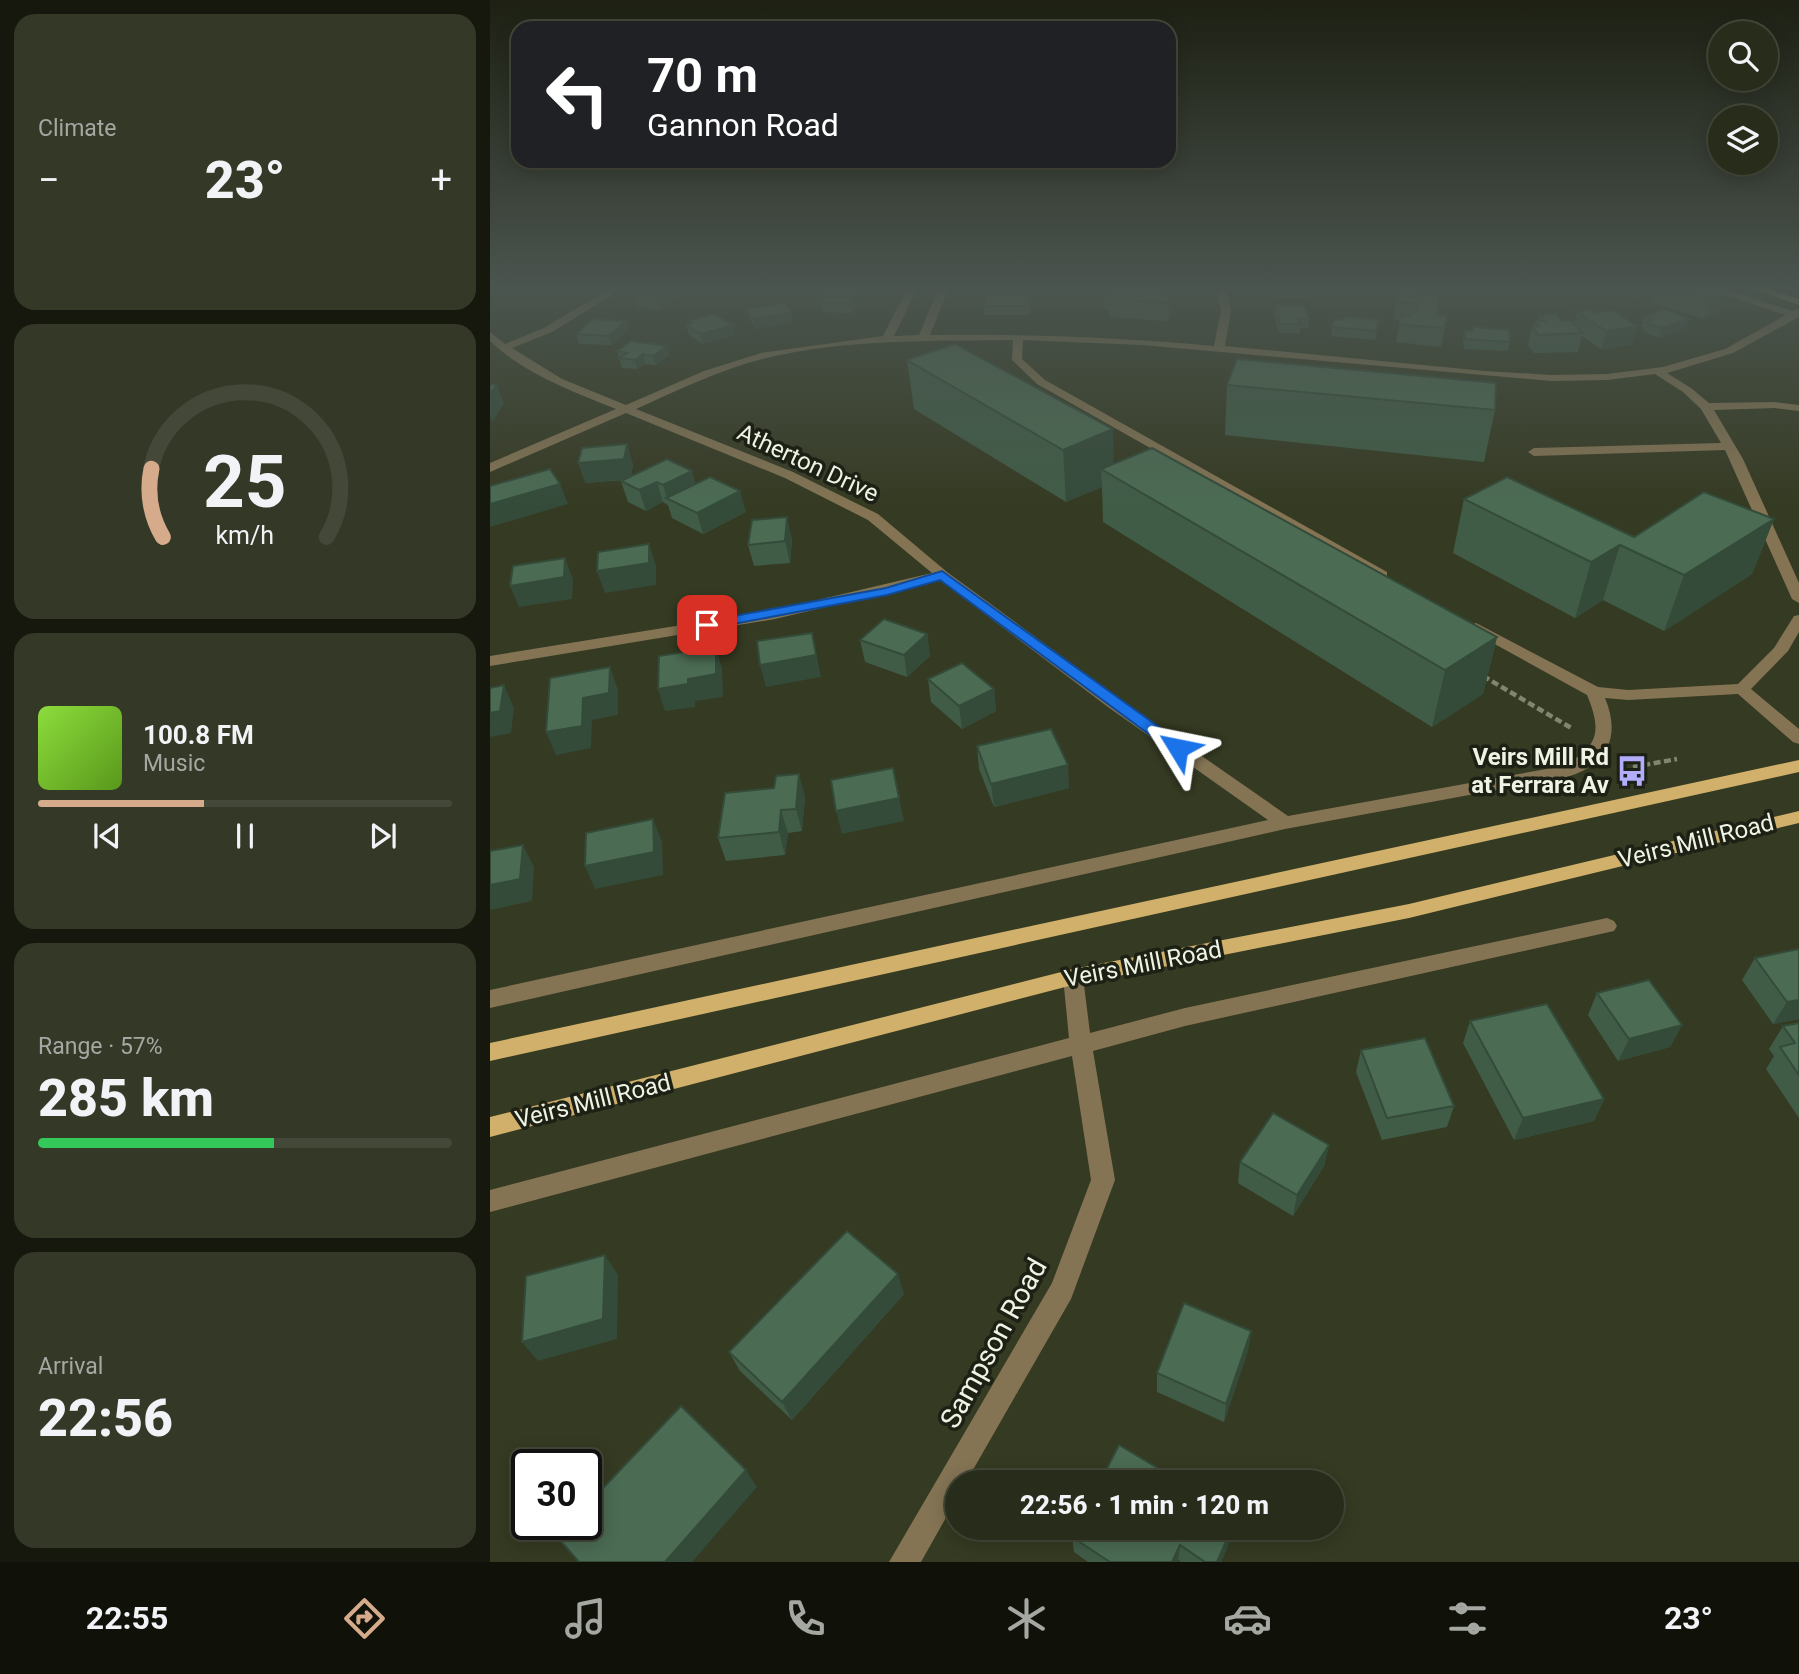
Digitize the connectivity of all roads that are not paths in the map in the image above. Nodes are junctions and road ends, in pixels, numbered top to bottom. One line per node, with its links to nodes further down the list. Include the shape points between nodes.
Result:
1 (523, 360): 9 (street, Atherton Drive, via 558,381)
2 (750, 360): 9 (street)
3 (1017, 360): 14 (street, via 1041,382)
4 (1351, 360): 6 (street, via 1551,378)
5 (1697, 360): 6 (street)
6 (1657, 371): 7 (street)
7 (1706, 407): 8 (street); 10 (street)
8 (1799, 408)
9 (625, 409): 12 (street); 13 (street, Atherton Drive, via 789,475 873,517)
10 (1729, 446): 11 (street); 15 (street)
11 (1534, 452)
12 (490, 468)
13 (942, 575): 18 (street, via 761,616); 24 (street, Atherton Drive)
14 (1398, 583)
15 (1799, 599)
16 (1458, 618): 20 (street)
17 (1799, 619): 19 (street, via 1780,651)
18 (490, 661)
19 (1742, 689): 20 (street, via 1628,695); 21 (street)
20 (1594, 692): 24 (street, via 1606,726 1602,738 1594,754 1567,771)
21 (1799, 738)
22 (1799, 765): 29 (main road, Veirs Mill Road)
23 (1799, 817): 26 (main road, Veirs Mill Road, via 1409,911)
24 (1285, 824): 27 (street)
25 (1607, 926): 28 (street, via 1185,1017)
26 (1073, 977): 28 (street, Sampson Road); 30 (main road, Veirs Mill Road)
27 (490, 999)
28 (1081, 1046): 31 (street); 32 (street, Sampson Road, via 1103,1180 1062,1290)
29 (490, 1052)
30 (490, 1127)
31 (490, 1201)
32 (904, 1562)

